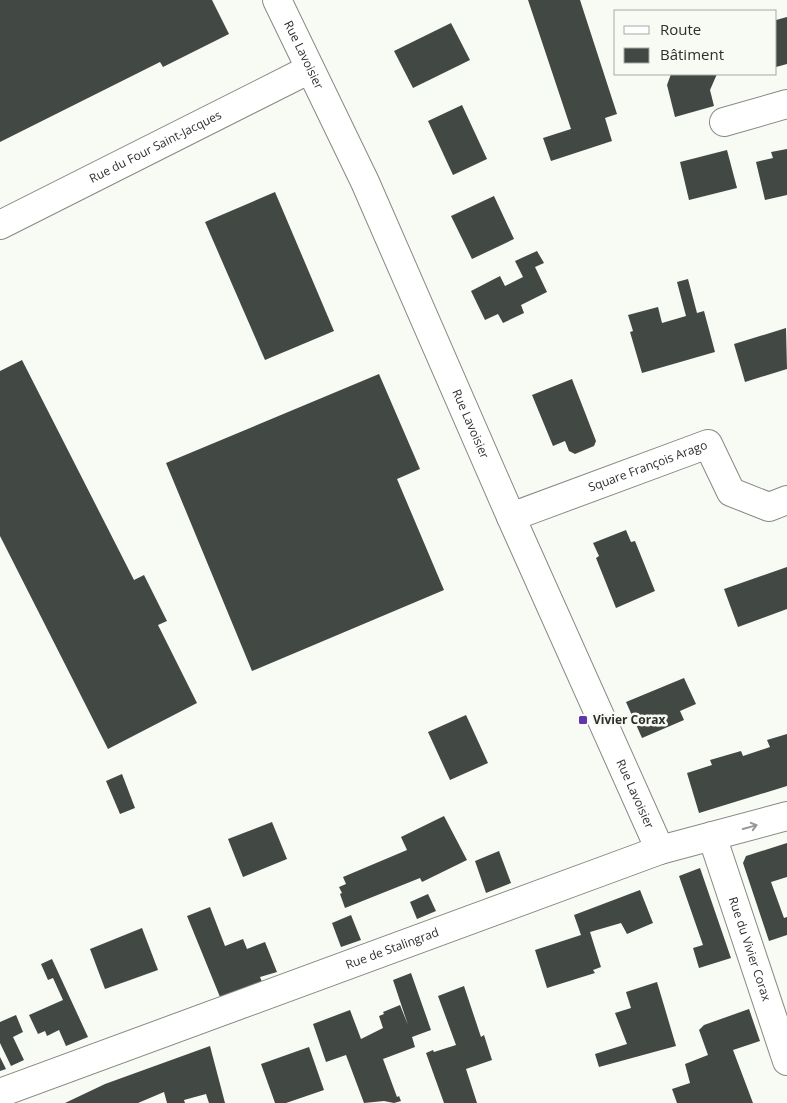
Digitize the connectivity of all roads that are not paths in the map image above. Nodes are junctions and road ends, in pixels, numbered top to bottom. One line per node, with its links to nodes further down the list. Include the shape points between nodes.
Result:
1 (276, 0): 2 (street, Rue Lavoisier)
2 (310, 69): 5 (street, Rue du Four Saint-Jacques); 7 (street, Rue Lavoisier, via 365,182)
3 (787, 104): 4 (street)
4 (724, 122)
5 (0, 225)
6 (787, 500): 7 (street, Square François Arago, via 769,507 731,492 708,444)
7 (511, 517): 10 (street, Rue Lavoisier)
8 (787, 816): 9 (street, Rue de Stalingrad, one-way to 8)
9 (712, 836): 10 (street, Rue de Stalingrad); 11 (street, Rue du Vivier Corax)
10 (660, 850): 12 (street, Rue de Stalingrad)
11 (787, 1061)
12 (0, 1093)

